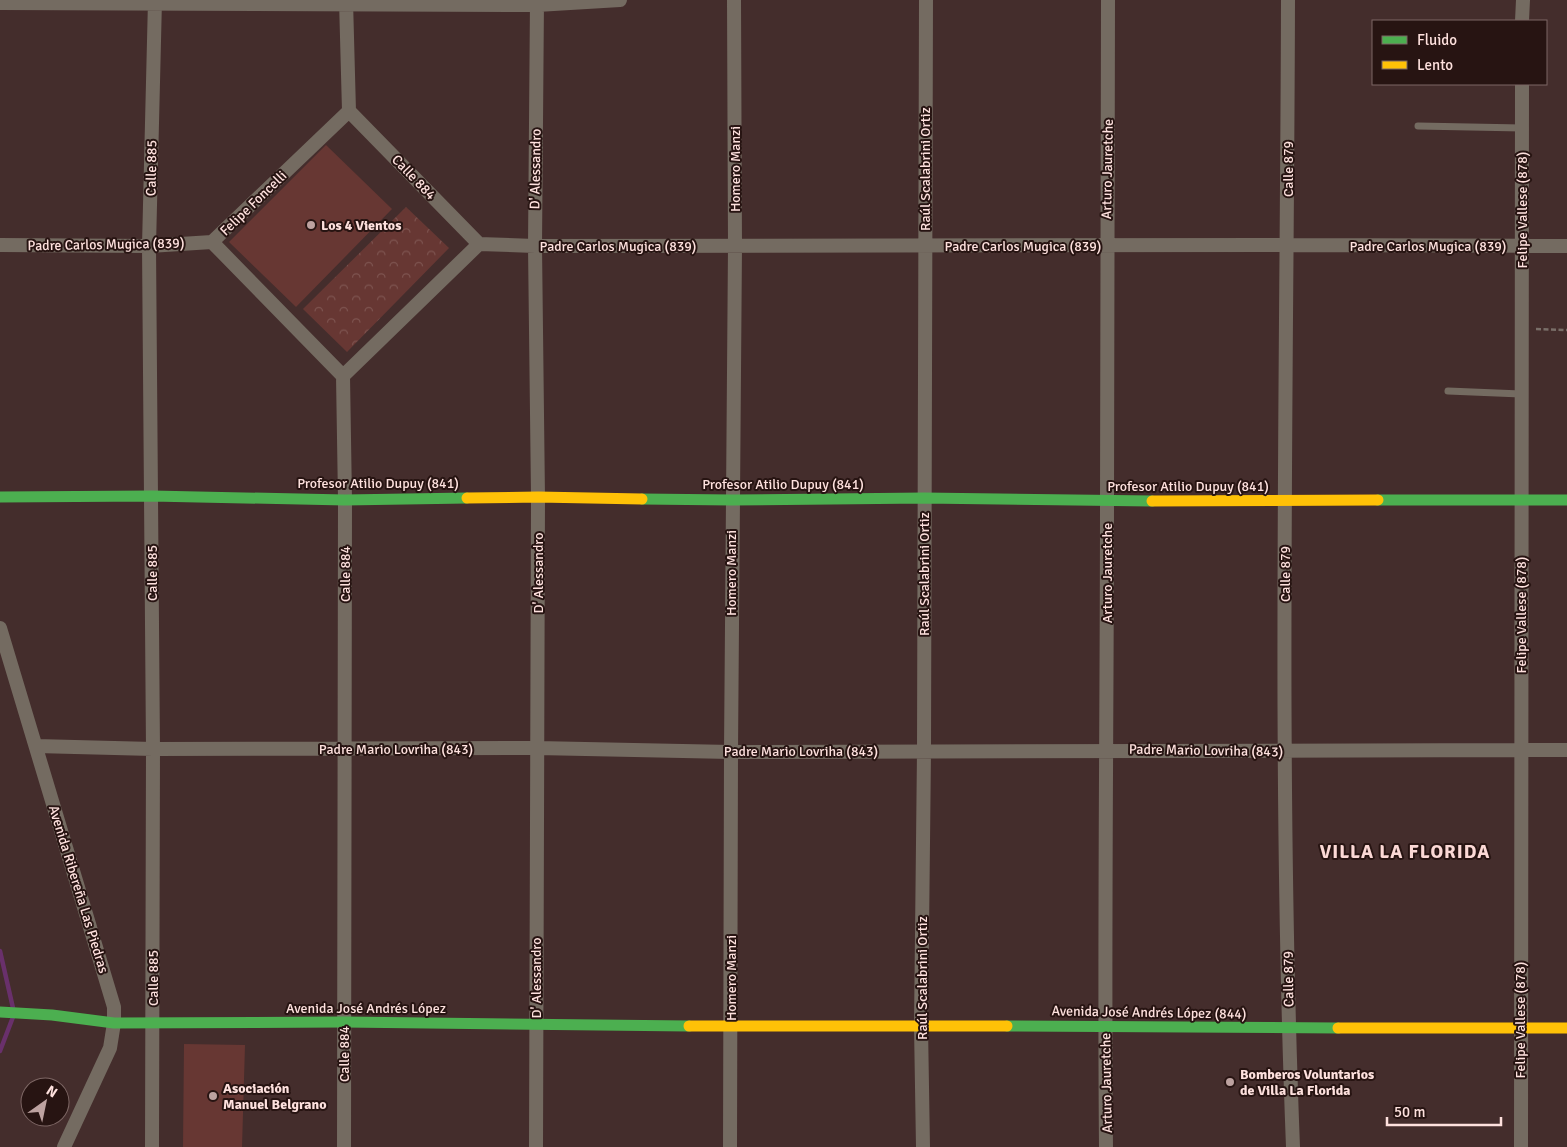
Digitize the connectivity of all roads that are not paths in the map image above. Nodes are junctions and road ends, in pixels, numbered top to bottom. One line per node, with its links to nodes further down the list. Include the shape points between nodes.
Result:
1 (620, 0): 9 (street)
2 (734, 0): 22 (street, Homero Manzi)
3 (926, 0): 23 (street, Raúl Scalabrini Ortiz)
4 (1108, 0): 24 (street, Arturo Jauretche)
5 (1288, 0): 19 (street, Calle 879)
6 (1522, 0): 11 (street)
7 (155, 2): 8 (street); 10 (street); 20 (street, Calle 885)
8 (346, 2): 9 (street); 13 (street)
9 (537, 2): 21 (street, D' Alessandro)
10 (0, 3)
11 (1522, 20)
12 (1522, 85): 15 (street, Felipe Vallese (878))
13 (349, 111): 16 (street, Felipe Foncelli); 18 (street, Calle 884)
14 (1418, 126): 15 (lane)
15 (1522, 128): 25 (street, Felipe Vallese (878))
16 (212, 242): 20 (street, Padre Carlos Mugica (839)); 27 (street, Felipe Foncelli)
17 (0, 244): 20 (street, Padre Carlos Mugica (839))
18 (479, 244): 21 (street, Padre Carlos Mugica (839)); 27 (street)
19 (1288, 244): 24 (street, Padre Carlos Mugica (839)); 25 (street, Padre Carlos Mugica (839)); 36 (street, Calle 879)
20 (149, 246): 30 (street, Calle 885)
21 (534, 246): 22 (street, Padre Carlos Mugica (839)); 31 (street, D' Alessandro)
22 (735, 246): 23 (street, Padre Carlos Mugica (839)); 35 (street, Homero Manzi)
23 (925, 246): 24 (street, Padre Carlos Mugica (839)); 33 (street, Raúl Scalabrini Ortiz)
24 (1106, 246): 39 (street, Arturo Jauretche)
25 (1523, 246): 26 (street, Padre Carlos Mugica (839)); 29 (street, Felipe Vallese (878))
26 (1567, 246)
27 (343, 376): 34 (street, Calle 884)
28 (1448, 391): 29 (lane)
29 (1521, 394): 37 (street, Felipe Vallese (878))
30 (152, 496): 32 (main road, Profesor Atilio Dupuy (841)); 34 (main road, Profesor Atilio Dupuy (841)); 43 (street, Calle 885)
31 (538, 497): 34 (main road, Profesor Atilio Dupuy (841)); 35 (main road, Profesor Atilio Dupuy (841)); 42 (street, D' Alessandro)
32 (0, 498)
33 (924, 498): 35 (main road, Profesor Atilio Dupuy (841)); 39 (main road, Profesor Atilio Dupuy (841)); 48 (street, Raúl Scalabrini Ortiz)
34 (345, 500): 44 (street, Calle 884)
35 (732, 500): 50 (street, Homero Manzi)
36 (1285, 500): 37 (main road, Profesor Atilio Dupuy (841)); 39 (main road, Profesor Atilio Dupuy (841)); 49 (street, Calle 879)
37 (1521, 500): 38 (main road, Profesor Atilio Dupuy (841)); 46 (street, Felipe Vallese (878))
38 (1567, 500)
39 (1107, 501): 45 (street, Arturo Jauretche)
40 (0, 628): 41 (street, Avenida Ribereña Las Piedras)
41 (36, 746): 43 (street, Padre Mario Lovriha (843)); 53 (street, Avenida Ribereña Las Piedras, via 109,989)
42 (536, 748): 44 (street, Padre Mario Lovriha (843)); 50 (street, Padre Mario Lovriha (843)); 55 (street, D' Alessandro)
43 (153, 749): 44 (street, Padre Mario Lovriha (843)); 54 (street, Calle 885)
44 (345, 749): 52 (street, Calle 884)
45 (1105, 750): 48 (street, Padre Mario Lovriha (843)); 49 (street, Padre Mario Lovriha (843)); 58 (street, Arturo Jauretche)
46 (1521, 750): 47 (street, Padre Mario Lovriha (843)); 49 (street, Padre Mario Lovriha (843)); 61 (street, Felipe Vallese (878))
47 (1567, 750)
48 (924, 751): 50 (street, Padre Mario Lovriha (843)); 57 (street, Raúl Scalabrini Ortiz)
49 (1285, 751): 59 (street, Calle 879)
50 (730, 752): 56 (street, Homero Manzi)
51 (0, 1012): 53 (main road, Avenida José Andrés López)
52 (344, 1022): 54 (main road, Avenida José Andrés López); 55 (main road, Avenida José Andrés López); 64 (street, Calle 884)
53 (114, 1023): 54 (main road, Avenida José Andrés López); 62 (street, Avenida Ribereña Las Piedras, via 110,1048)
54 (153, 1023): 63 (street, Calle 885)
55 (536, 1025): 56 (main road, Avenida José Andrés López); 65 (street, D' Alessandro)
56 (732, 1026): 57 (main road, Avenida José Andrés López (844)); 66 (street, Homero Manzi)
57 (922, 1026): 58 (main road, Avenida José Andrés López (844)); 67 (street, Raúl Scalabrini Ortiz)
58 (1105, 1026): 59 (main road, Avenida José Andrés López (844)); 68 (street, Arturo Jauretche)
59 (1288, 1028): 61 (main road, Avenida José Andrés López (844)); 69 (street, Calle 879)
60 (1567, 1028): 61 (main road, Avenida José Andrés López (844))
61 (1520, 1029): 70 (street, Felipe Vallese (878))
62 (64, 1147)
63 (152, 1147)
64 (344, 1147)
65 (536, 1147)
66 (730, 1147)
67 (923, 1147)
68 (1106, 1147)
69 (1293, 1147)
70 (1520, 1147)

